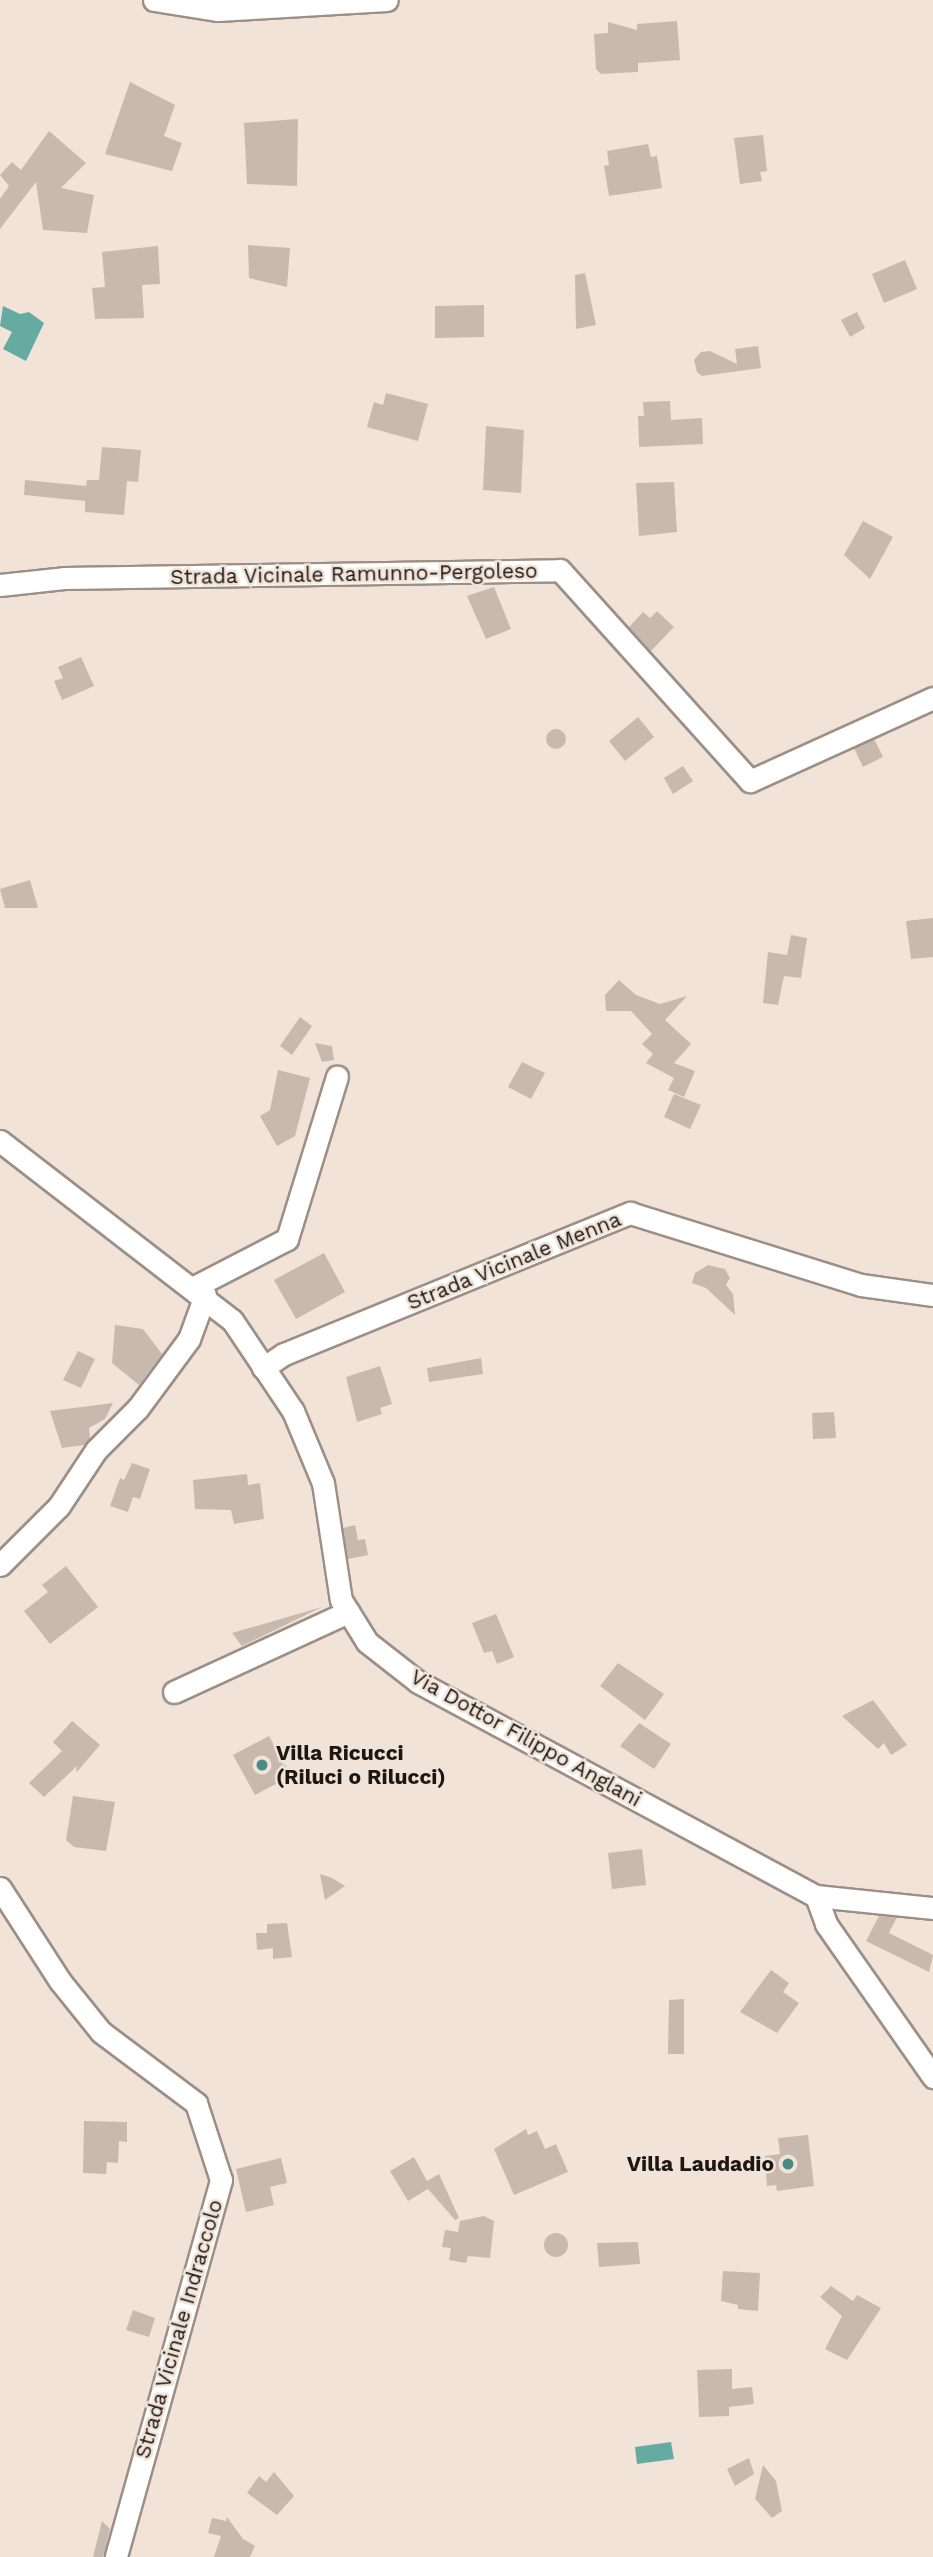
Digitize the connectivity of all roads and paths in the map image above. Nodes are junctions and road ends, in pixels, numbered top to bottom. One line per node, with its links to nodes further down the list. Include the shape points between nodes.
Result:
1 (154, 0): 3 (street, via 218,10)
2 (387, 0): 3 (street)
3 (348, 3)
4 (0, 585): 5 (street, Strada Vicinale Ramunno-Pergoleso, via 64,578 560,570 750,781)
5 (933, 698)
6 (337, 1076): 8 (street, via 287,1240)
7 (0, 1141): 8 (street, Via Dottor Filippo Anglani)
8 (199, 1291): 10 (street, Via Dottor Filippo Anglani, via 232,1321); 11 (street, via 189,1339 138,1408 96,1450 59,1506)
9 (933, 1295): 10 (street, Strada Vicinale Menna, via 861,1285 630,1213 284,1354)
10 (263, 1368): 12 (street, Via Dottor Filippo Anglani, via 293,1412 323,1483 341,1600)
11 (0, 1565)
12 (348, 1612): 13 (street); 15 (street, Via Dottor Filippo Anglani, via 367,1642 418,1682)
13 (174, 1692)
14 (0, 1888): 18 (street, Strada Vicinale Indraccolo, via 60,1981 101,2032 197,2103 220,2180)
15 (816, 1896): 16 (street); 17 (street, via 827,1923)
16 (933, 1908)
17 (933, 2077)
18 (116, 2557)

